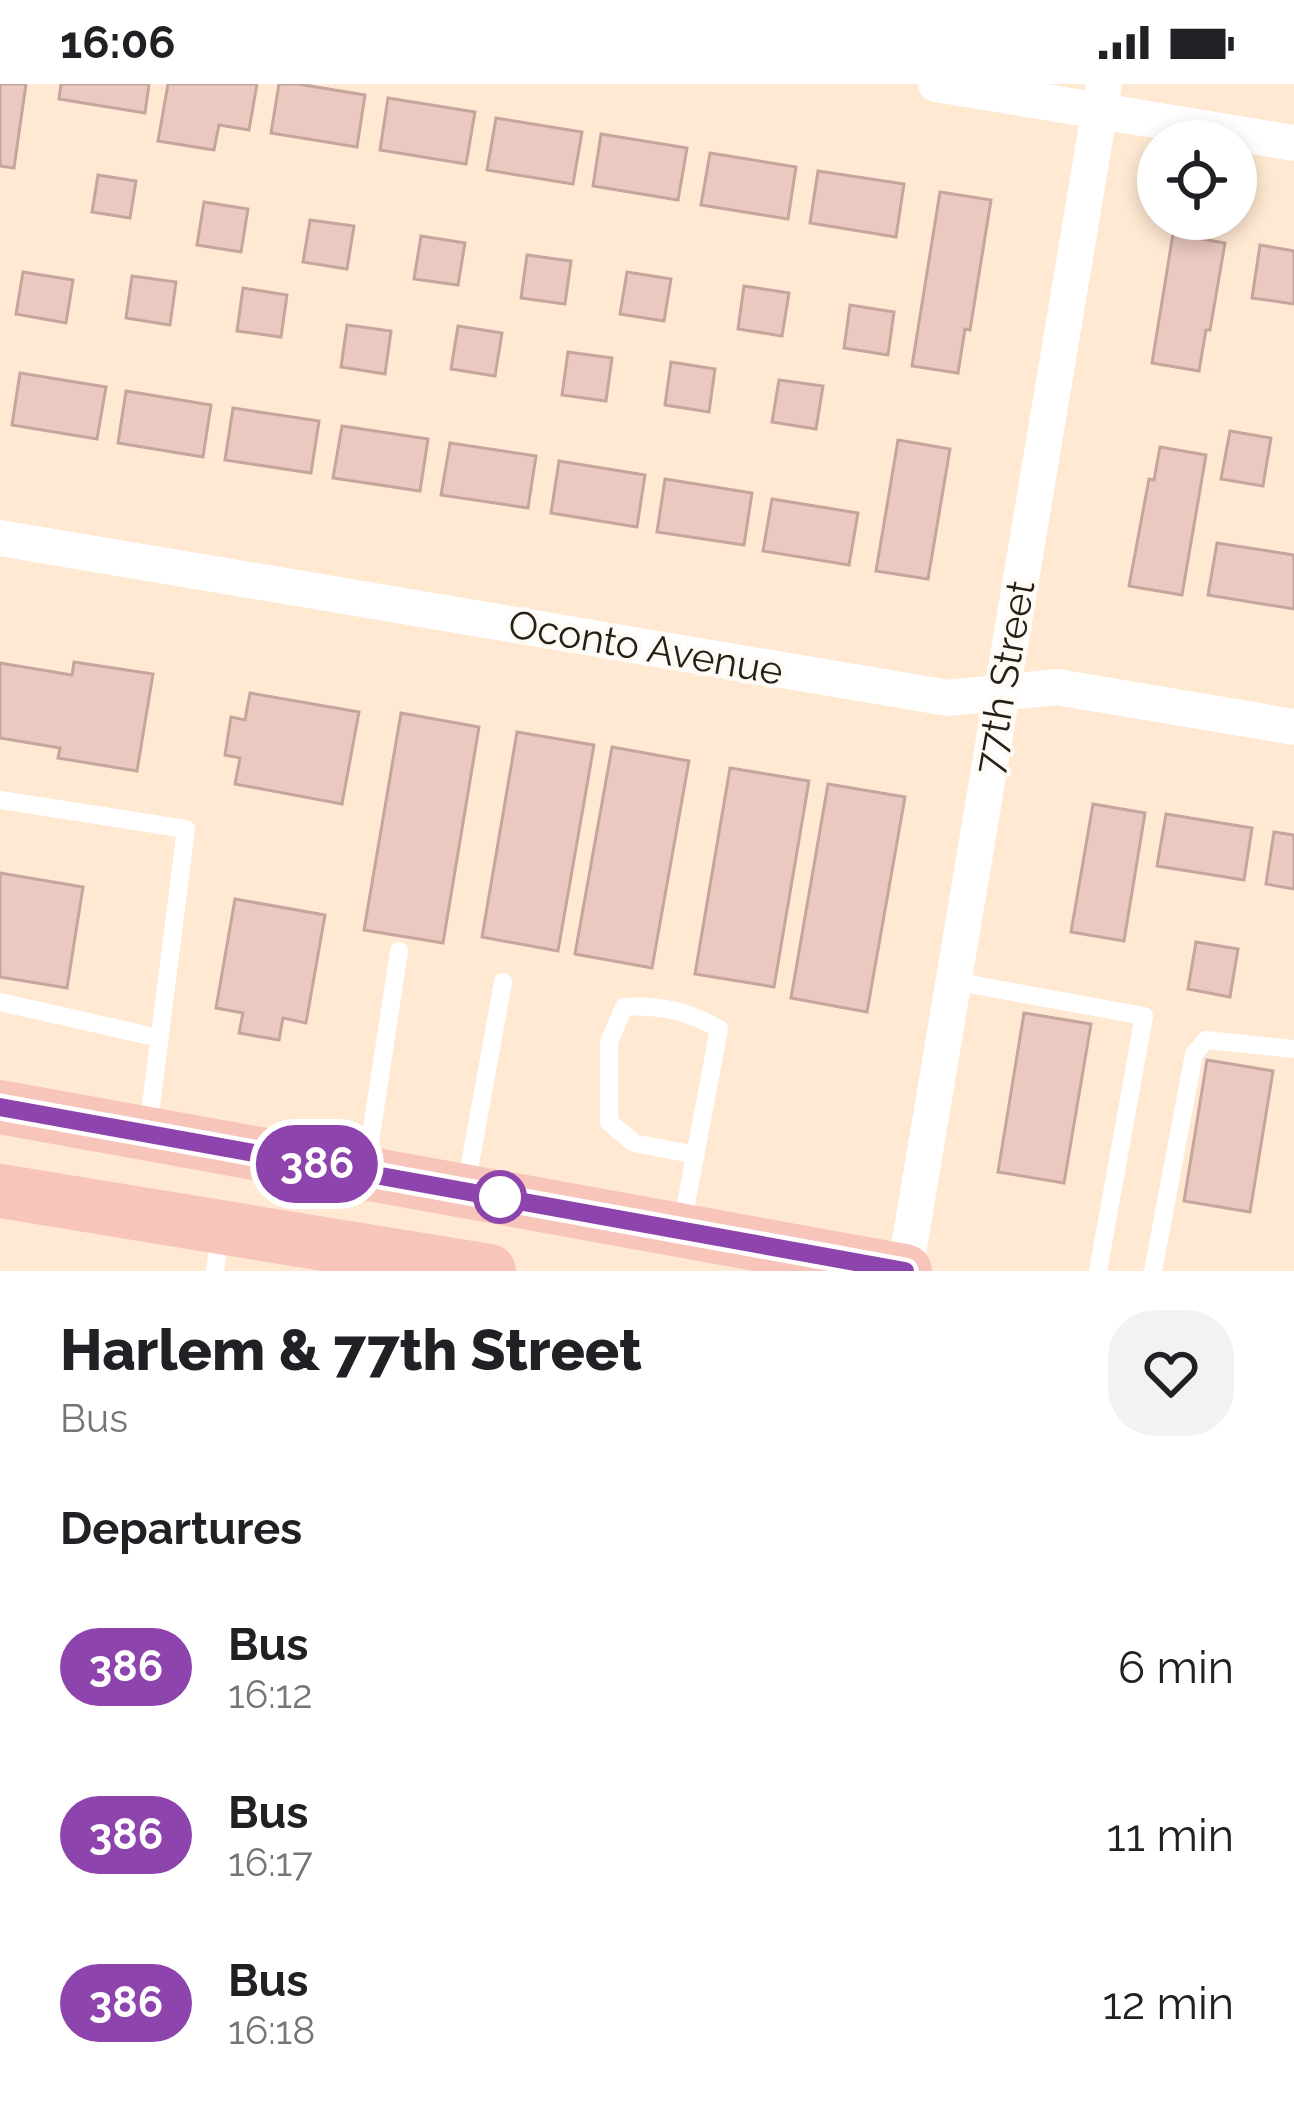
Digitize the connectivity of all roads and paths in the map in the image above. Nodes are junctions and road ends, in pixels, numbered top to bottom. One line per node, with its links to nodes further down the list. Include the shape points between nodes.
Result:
1 (936, 84): 2 (street)
2 (1102, 98): 3 (street); 5 (street, 77th Street)
3 (1294, 143)
4 (0, 538): 5 (street, Oconto Avenue, via 948,698)
5 (1001, 694): 6 (street, Oconto Avenue, via 1057,687); 9 (street, 77th Street)
6 (1294, 727)
7 (0, 800): 12 (lane, via 186,829)
8 (398, 951): 17 (lane)
9 (953, 981): 23 (street, 77th Street); 24 (lane, via 1144,1016)
10 (503, 982): 18 (lane)
11 (0, 1002): 12 (lane)
12 (159, 1038): 15 (lane)
13 (1294, 1049): 25 (lane, via 1206,1040 1194,1054)
14 (0, 1107): 15 (main road)
15 (148, 1133): 17 (main road)
16 (695, 1155): 16 (lane, via 719,1029 652,1005 624,1007 609,1042 609,1122 634,1144); 20 (lane)
17 (365, 1173): 18 (main road)
18 (465, 1190): 20 (main road)
19 (0, 1191): 21 (main road)
20 (682, 1230): 23 (main road)
21 (218, 1249): 22 (main road)
22 (489, 1271)
23 (905, 1271)
24 (1098, 1271)
25 (1153, 1271)

